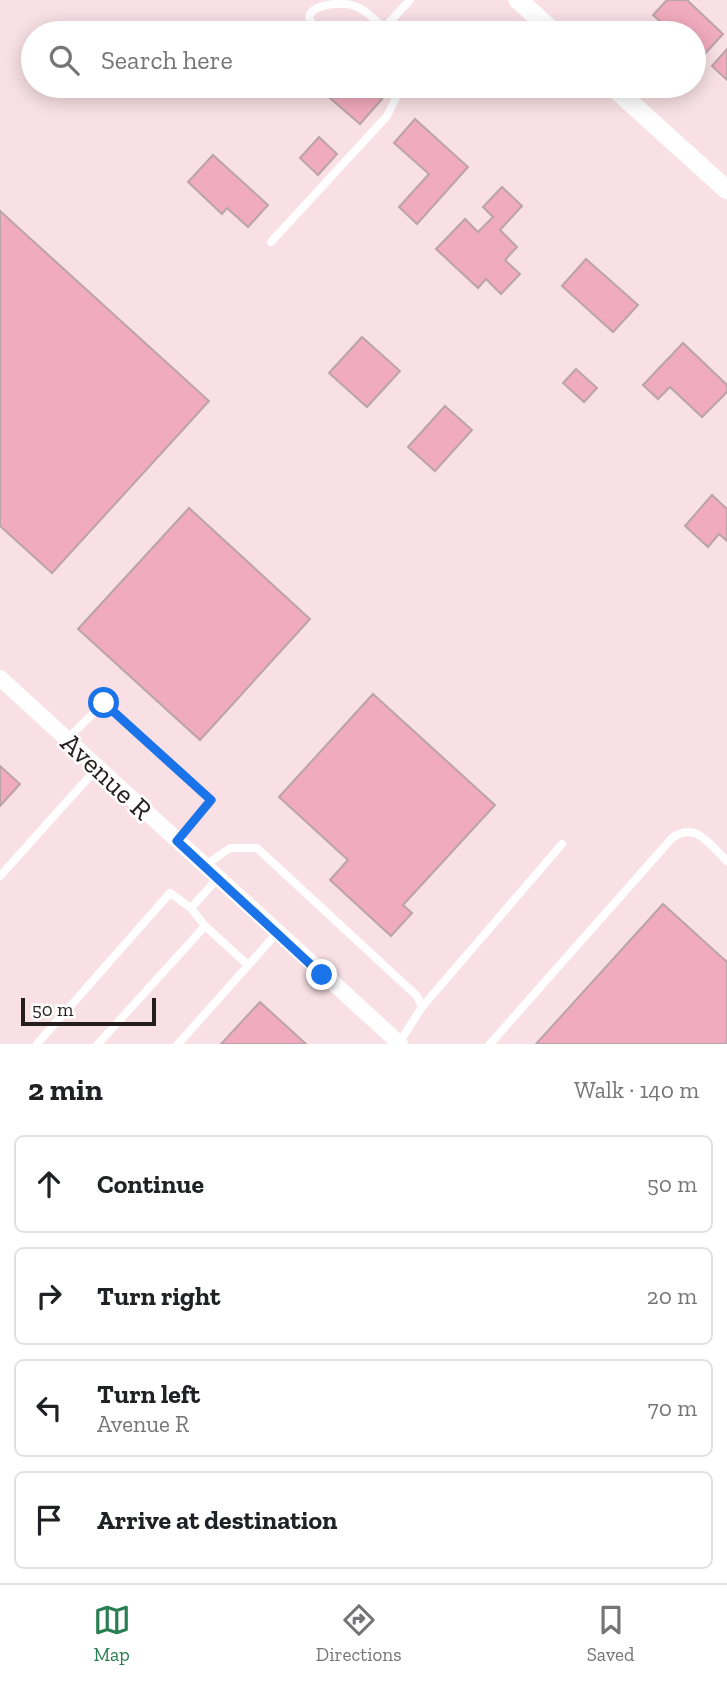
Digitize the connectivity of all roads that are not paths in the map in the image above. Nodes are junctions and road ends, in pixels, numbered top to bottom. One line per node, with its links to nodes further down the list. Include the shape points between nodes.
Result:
1 (410, 0): 5 (lane)
2 (518, 0): 6 (street)
3 (311, 21): 4 (lane, via 312,9 330,1 355,5)
4 (375, 21)
5 (393, 21)
6 (542, 21)
7 (396, 98): 10 (lane, via 387,116)
8 (625, 98): 9 (street)
9 (727, 190)
10 (271, 242)
11 (0, 678): 12 (street, Avenue R)
12 (67, 739): 13 (street, Avenue R); 14 (lane, via 104,703 211,800)
13 (98, 767): 14 (street, Avenue R); 18 (lane)
14 (177, 841): 17 (street, Avenue R)
15 (562, 844): 24 (lane)
16 (727, 860): 29 (lane, via 695,831 683,830 672,838)
17 (205, 866): 19 (street, Avenue R); 24 (lane, via 230,848 257,848 417,996)
18 (0, 876)
19 (218, 878): 20 (lane); 22 (street, Avenue R)
20 (191, 908): 21 (lane); 25 (lane, via 170,893)
21 (205, 926): 23 (lane); 26 (lane)
22 (277, 933): 23 (lane); 28 (street, Avenue R)
23 (248, 965): 27 (lane)
24 (422, 1007): 28 (lane)
25 (37, 1044)
26 (98, 1044)
27 (178, 1044)
28 (399, 1044)
29 (490, 1044)

